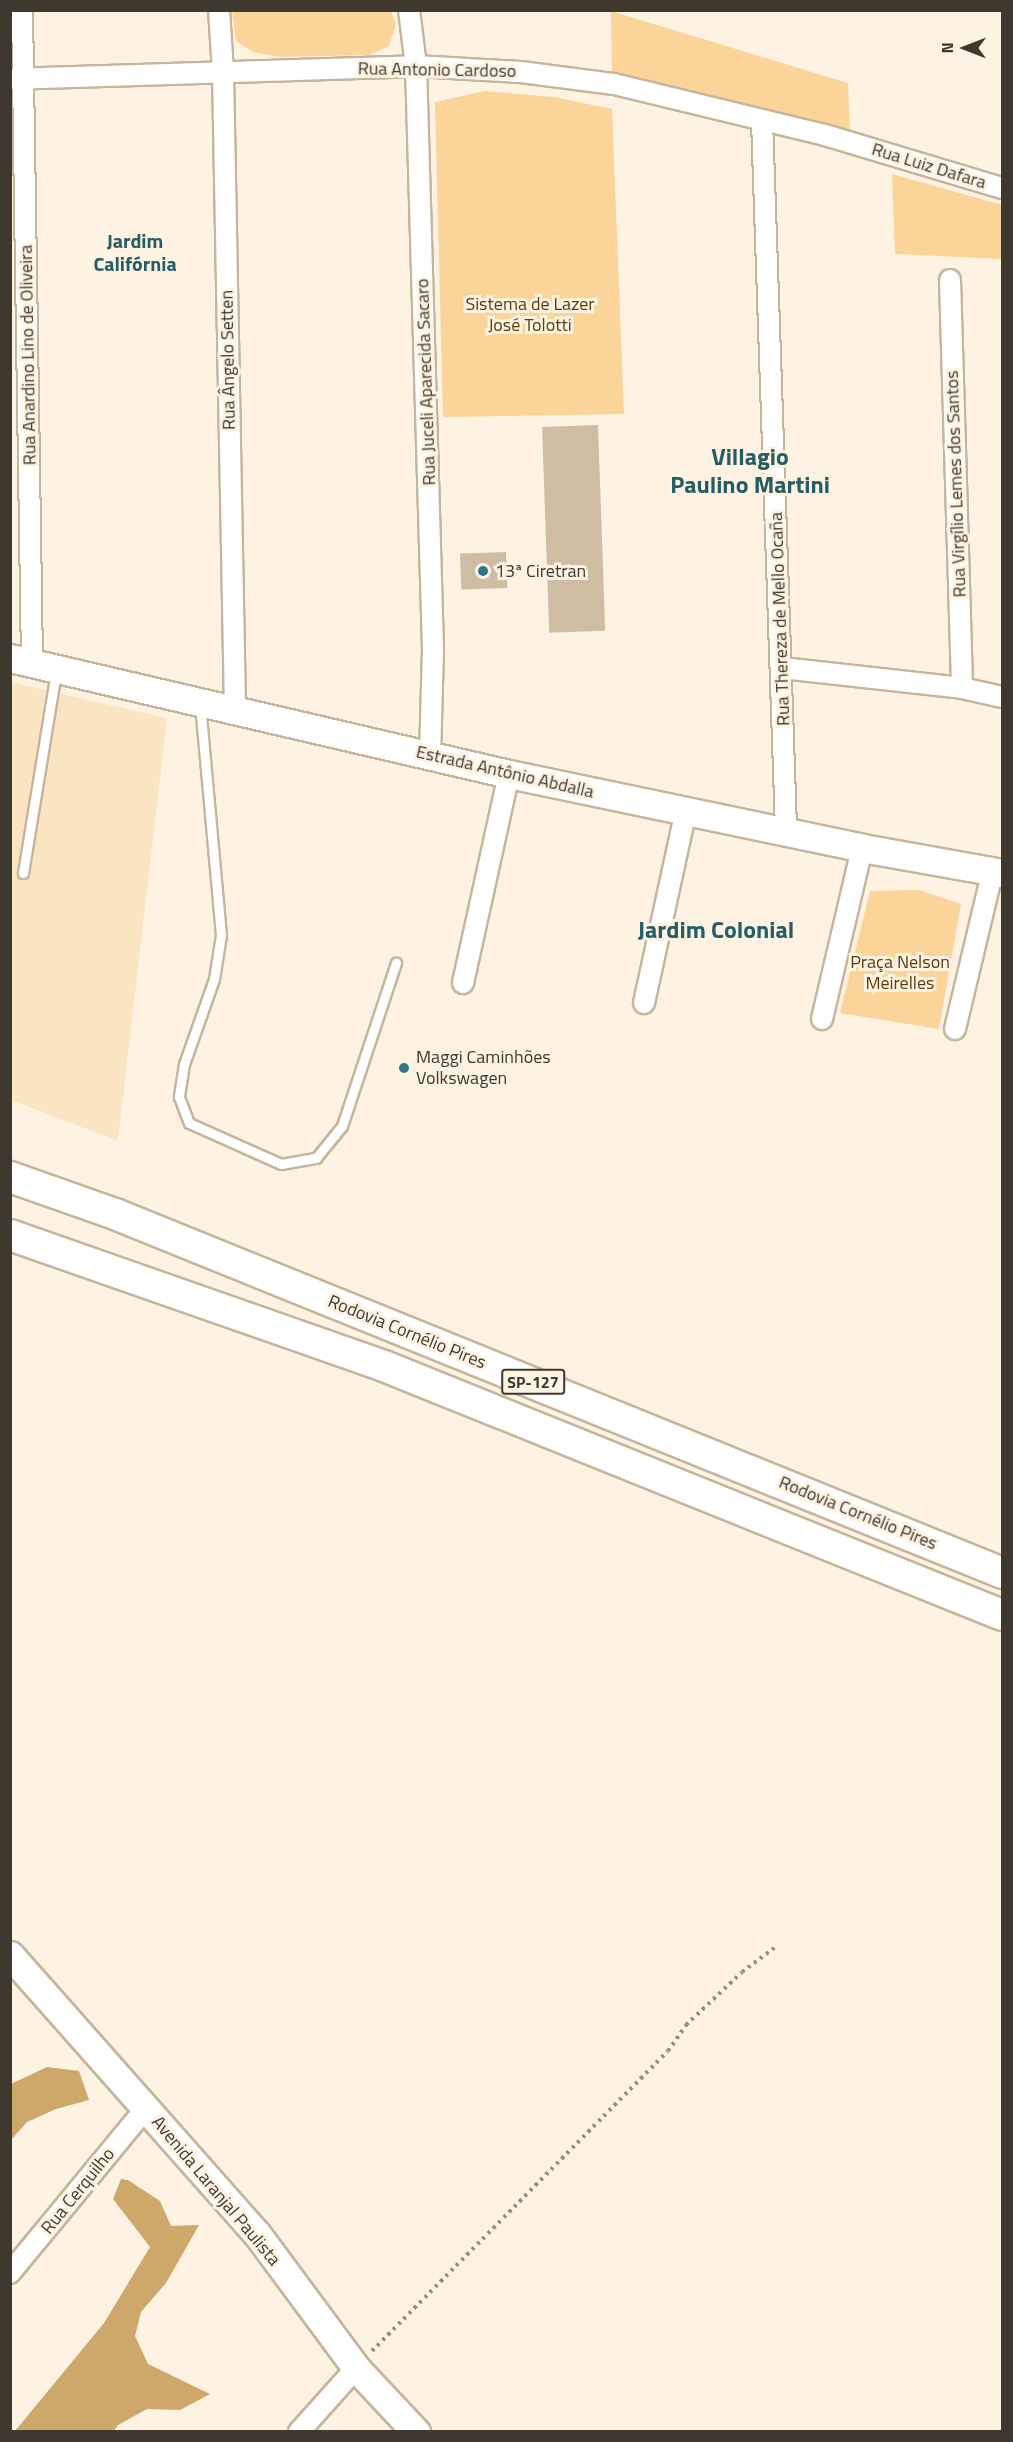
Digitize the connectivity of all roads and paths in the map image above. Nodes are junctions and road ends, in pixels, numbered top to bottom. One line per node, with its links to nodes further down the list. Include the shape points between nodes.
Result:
1 (22, 10): 6 (street, Rua Anardino Lino de Oliveira)
2 (219, 10): 5 (street, Rua Ângelo Setten)
3 (409, 10): 4 (street, Rua Juceli Aparecida Sacaro)
4 (416, 66): 5 (street, Rua Antonio Cardoso); 7 (street, Rua Antonio Cardoso, via 520,72 614,84); 17 (street, Rua Juceli Aparecida Sacaro, via 433,649)
5 (223, 72): 6 (street, Rua Antonio Cardoso); 16 (street, Rua Ângelo Setten)
6 (17, 79): 11 (street, Rua Anardino Lino de Oliveira)
7 (762, 120): 8 (street, Rua Antonio Cardoso); 12 (street, Rua Thereza de Mello Ocaña)
8 (856, 144): 9 (street, Rua Luiz Dafara)
9 (1002, 188)
10 (950, 279): 13 (street, Rua Virgílio Lemes dos Santos)
11 (33, 663): 15 (street, Estrada Antônio Abdalla); 23 (lane)
12 (782, 669): 13 (street); 20 (street, Rua Thereza de Mello Ocaña)
13 (962, 688): 14 (street)
14 (1002, 697)
15 (200, 702): 16 (street, Estrada Antônio Abdalla); 24 (lane, via 221,935 214,979 184,1064 179,1097 189,1123 281,1164 316,1158 342,1126)
16 (235, 710): 17 (street, Estrada Antônio Abdalla)
17 (430, 755): 18 (street, Estrada Antônio Abdalla)
18 (509, 774): 19 (street, Estrada Antônio Abdalla); 25 (street)
19 (686, 811): 20 (street, Estrada Antônio Abdalla); 26 (street)
20 (786, 830): 21 (street, Estrada Antônio Abdalla)
21 (862, 848): 22 (street, Estrada Antônio Abdalla); 27 (street)
22 (998, 871): 28 (street)
23 (23, 873)
24 (396, 963)
25 (463, 983)
26 (644, 1003)
27 (822, 1019)
28 (955, 1029)
29 (10, 1177): 31 (main road, Rodovia Cornélio Pires / SP-127, via 126,1219)
30 (10, 1235): 32 (main road, SP-127, via 384,1366)
31 (1002, 1573)
32 (1002, 1615)
33 (778, 1945): 37 (path, via 742,1972 686,2025 668,2050)
34 (10, 1955): 35 (street, Avenida Laranjal Paulista)
35 (146, 2108): 36 (street, Rua Cerquilho); 37 (street, Avenida Laranjal Paulista, via 257,2234)
36 (10, 2273)
37 (356, 2368): 38 (street); 39 (street, Avenida Laranjal Paulista)
38 (299, 2432)
39 (416, 2432)

